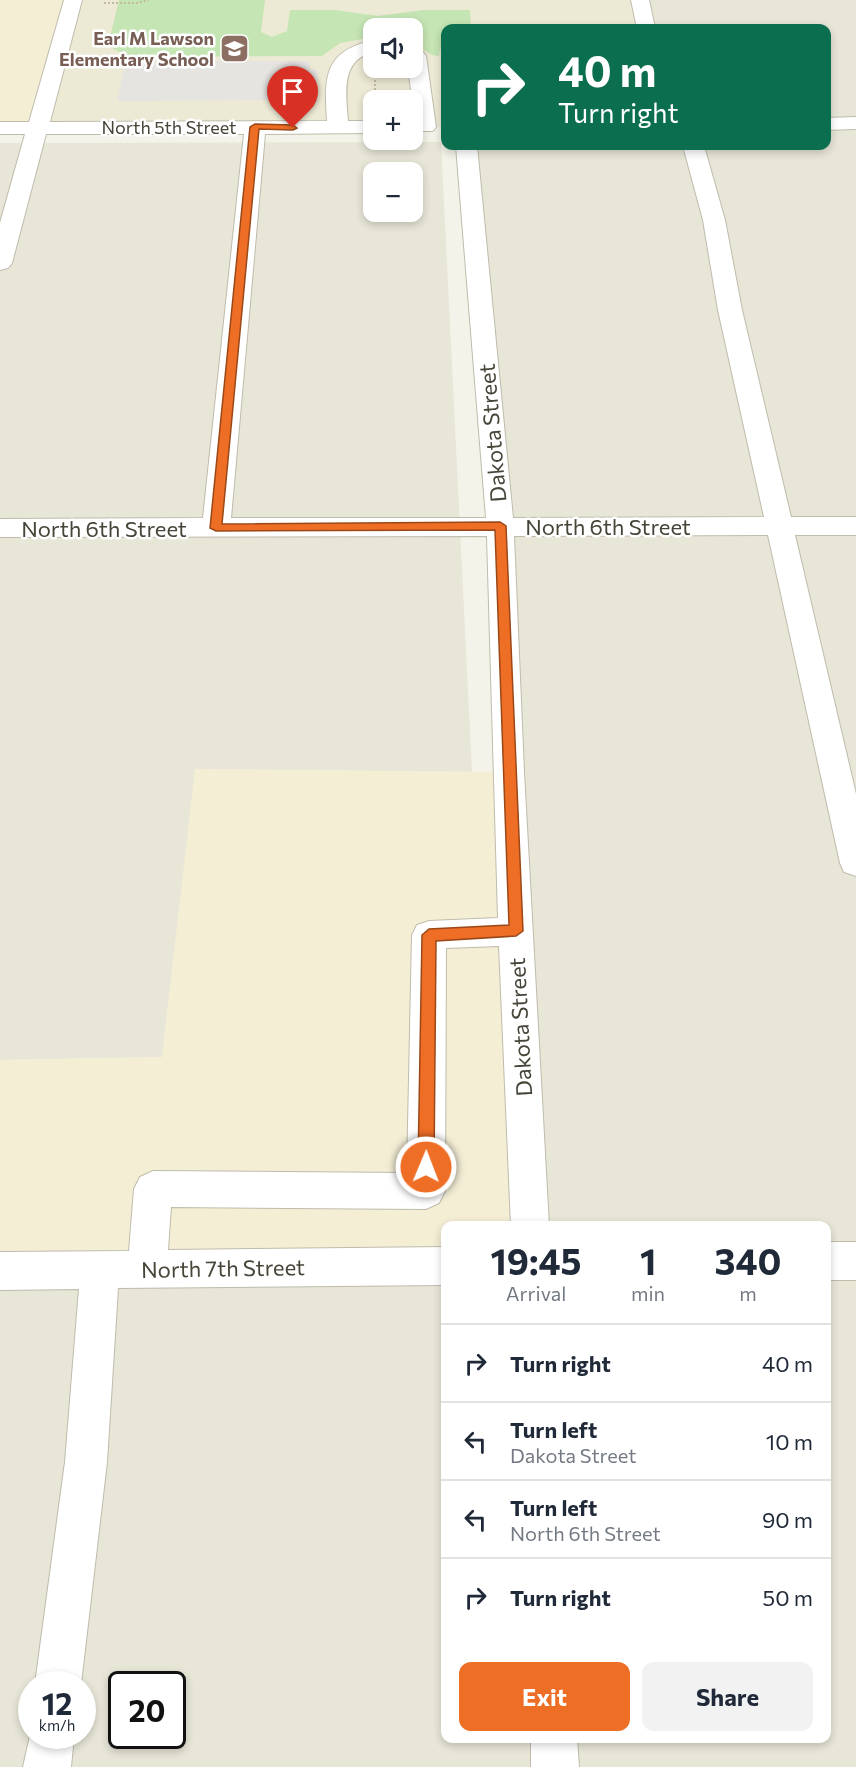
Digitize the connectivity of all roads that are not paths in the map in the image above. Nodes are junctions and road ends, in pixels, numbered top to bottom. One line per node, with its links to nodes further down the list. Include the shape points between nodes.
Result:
1 (73, 0): 13 (street)
2 (639, 0): 3 (street)
3 (645, 24)
4 (363, 47): 9 (street, via 343,59 336,80)
5 (420, 78): 11 (street)
6 (856, 123): 7 (street)
7 (831, 124)
8 (255, 127): 9 (street, North 5th Street); 13 (street, North 5th Street); 21 (street)
9 (338, 127): 10 (street, North 5th Street)
10 (363, 127)
11 (428, 127)
12 (0, 128): 13 (street, North 5th Street)
13 (38, 128): 16 (street)
14 (466, 150): 17 (street, Dakota Street)
15 (695, 150): 18 (street, via 714,220 730,310)
16 (0, 263)
17 (500, 526): 18 (street, North 6th Street); 21 (street, North 6th Street); 23 (street, Dakota Street)
18 (779, 526): 19 (street, North 6th Street); 22 (street)
19 (856, 526)
20 (0, 528): 21 (street, North 6th Street)
21 (216, 528)
22 (856, 863)
23 (516, 931): 24 (street, Dakota Street); 28 (street, via 429,935 426,1191 153,1189)
24 (530, 1221)
25 (831, 1261): 26 (street)
26 (856, 1261)
27 (441, 1266): 28 (street, North 7th Street)
28 (147, 1269): 29 (street, North 7th Street)
29 (100, 1270): 30 (street, North 7th Street); 31 (street, via 86,1462)
30 (0, 1271)
31 (59, 1671)
32 (554, 1743): 35 (street)
33 (49, 1749): 34 (street)
34 (47, 1767)
35 (555, 1767)

